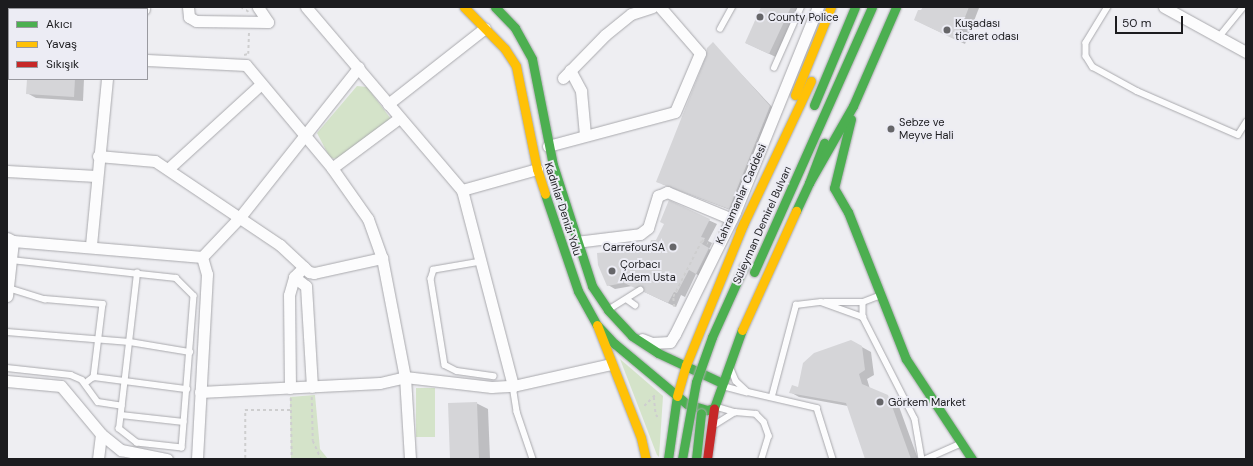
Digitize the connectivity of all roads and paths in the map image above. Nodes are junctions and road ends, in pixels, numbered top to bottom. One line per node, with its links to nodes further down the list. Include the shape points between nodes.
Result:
1 (188, 7): 2 (street, via 189,17 196,21 268,22)
2 (258, 7)
3 (306, 7): 31 (street)
4 (464, 7): 20 (main road, Kadınlar Denizi Yolu)
5 (474, 7): 30 (main road, via 508,46)
6 (485, 7): 27 (main road)
7 (495, 7): 27 (main road, Kadınlar Denizi Yolu, via 515,28)
8 (652, 7): 41 (street, via 631,14 604,35 566,74 581,91)
9 (660, 7): 41 (street, via 700,53 675,112)
10 (732, 7): 21 (lane)
11 (801, 7): 32 (lane)
12 (818, 7): 53 (street, Kahramanlar Caddesi)
13 (831, 7): 54 (main road)
14 (855, 7): 37 (main road)
15 (872, 7): 66 (main road, Süleyman Demirel Bulvarı)
16 (896, 7): 36 (main road)
17 (1108, 7): 39 (lane, via 1086,43 1086,56 1094,67 1137,91 1238,135)
18 (1164, 7): 24 (street)
19 (1243, 7): 24 (lane)
20 (485, 28): 30 (main road, Kadınlar Denizi Yolu, via 506,49); 35 (street)
21 (720, 29)
22 (249, 34): 29 (path, via 248,54 244,54)
23 (870, 36): 50 (main road)
24 (1219, 37): 26 (street)
25 (824, 50): 54 (main road, via 766,180)
26 (1246, 52)
27 (532, 59): 42 (main road, Kadınlar Denizi Yolu)
28 (148, 60): 29 (street)
29 (246, 65): 34 (street)
30 (516, 66): 47 (main road, Kadınlar Denizi Yolu)
31 (359, 67): 35 (street); 40 (street)
32 (774, 68)
33 (107, 80): 43 (street)
34 (261, 84): 40 (street); 46 (street)
35 (388, 104): 38 (street)
36 (853, 106): 50 (main road); 70 (main road, via 834,188 848,212)
37 (811, 113)
38 (399, 118): 45 (street); 51 (street)
39 (1246, 122)
40 (305, 134): 45 (street); 52 (street)
41 (585, 135): 42 (street)
42 (548, 146): 44 (main road, Kadınlar Denizi Yolu)
43 (98, 156): 46 (street, via 155,161); 49 (street)
44 (552, 165): 47 (main road); 56 (main road, Kadınlar Denizi Yolu)
45 (332, 168): 60 (street, via 368,219)
46 (168, 169): 52 (street)
47 (537, 170): 51 (street); 78 (main road, Kadınlar Denizi Yolu, via 578,291)
48 (7, 171): 49 (street)
49 (96, 176): 58 (street)
50 (809, 183): 84 (main road)
51 (462, 190): 62 (street)
52 (240, 217): 59 (street); 64 (street, via 280,245)
53 (732, 219): 56 (street, via 667,192 658,196 648,228 640,234); 80 (street, Kahramanlar Caddesi, via 670,342 652,342)
54 (740, 231): 82 (main road)
55 (10, 240): 58 (street); 61 (street)
56 (576, 242): 76 (main road, Kadınlar Denizi Yolu, via 592,286)
57 (710, 245): 75 (path, via 702,240 673,297)
58 (90, 246): 59 (street)
59 (202, 257): 104 (street, via 207,274)
60 (382, 258): 64 (street, via 314,274); 93 (street)
61 (11, 260): 65 (lane); 69 (street)
62 (481, 262): 91 (lane, via 434,270 431,279 445,365 457,371); 99 (street)
63 (745, 263): 131 (main road, Süleyman Demirel Bulvarı, bridge, via 712,337 696,382)
64 (304, 267): 67 (street)
65 (137, 274): 83 (lane); 86 (lane, via 176,278 194,296)
66 (753, 276)
67 (294, 277): 100 (street, via 306,286); 101 (street, via 289,295)
68 (640, 290): 71 (lane)
69 (7, 292): 81 (lane, via 45,299 103,304)
70 (880, 296): 73 (lane); 120 (main road, via 906,359)
71 (628, 300): 74 (lane); 76 (lane)
72 (821, 302): 73 (lane); 77 (lane); 107 (lane, via 796,304)
73 (862, 302): 77 (lane)
74 (635, 304)
75 (674, 307)
76 (608, 310): 80 (main road, Kadınlar Denizi Yolu)
77 (863, 317): 136 (lane, via 915,419)
78 (597, 325): 87 (main road); 106 (main road, Kadınlar Denizi Yolu, via 615,344)
79 (7, 332): 81 (lane)
80 (632, 336): 85 (main road, Kadınlar Denizi Yolu)
81 (98, 339): 83 (lane); 92 (lane)
82 (696, 339): 85 (main road, via 684,352 673,354); 88 (main road)
83 (130, 342): 86 (lane); 95 (lane)
84 (736, 344): 98 (main road); 105 (lane, via 730,361 732,374)
85 (652, 349): 88 (main road, Kadınlar Denizi Yolu)
86 (190, 352): 102 (lane)
87 (611, 364): 99 (street); 129 (main road, via 641,438)
88 (686, 365): 98 (main road, Kadınlar Denizi Yolu); 106 (main road)
89 (7, 368): 96 (lane, via 71,375)
90 (713, 370): 97 (main road)
91 (494, 376)
92 (94, 377): 95 (lane); 96 (lane)
93 (405, 378): 99 (street, via 491,387); 100 (street, via 380,383); 127 (street)
94 (7, 380): 119 (street, via 61,386)
95 (126, 381): 102 (lane); 110 (lane)
96 (85, 384): 110 (lane, via 98,402)
97 (708, 384)
98 (722, 384): 105 (lane); 111 (main road)
99 (513, 386): 128 (lane, via 517,412)
100 (312, 387): 101 (street); 126 (path, via 313,441)
101 (290, 388): 104 (street); 113 (path)
102 (187, 389): 117 (lane)
103 (658, 390): 108 (path)
104 (200, 392): 124 (street)
105 (748, 392): 107 (lane)
106 (678, 396): 111 (main road, Kadınlar Denizi Yolu, via 694,408); 130 (main road)
107 (772, 396): 135 (lane, via 817,408)
108 (654, 398): 112 (path); 116 (path, via 656,415)
109 (705, 399): 132 (main road, bridge)
110 (122, 406): 115 (lane)
111 (715, 407): 114 (lane); 118 (main road)
112 (639, 409)
113 (291, 410): 121 (path, via 245,410); 125 (path)
114 (735, 412): 118 (lane, via 717,423); 134 (lane, via 756,414 764,422 769,436)
115 (121, 415): 117 (lane); 117 (lane, via 119,429 137,443 149,445 182,448)
116 (659, 418)
117 (184, 422)
118 (711, 431): 133 (main road)
119 (101, 434): 122 (street); 123 (street, via 120,450)
120 (962, 443): 137 (lane); 138 (main road)
121 (245, 458)
122 (98, 459)
123 (167, 459)
124 (197, 459)
125 (292, 459)
126 (321, 459)
127 (410, 459)
128 (533, 459)
129 (646, 459)
130 (669, 459): 133 (main road, via 679,450 687,449 700,453)
131 (682, 459)
132 (696, 459)
133 (706, 459)
134 (762, 459)
135 (832, 459)
136 (922, 459)
137 (926, 459)
138 (972, 459)

